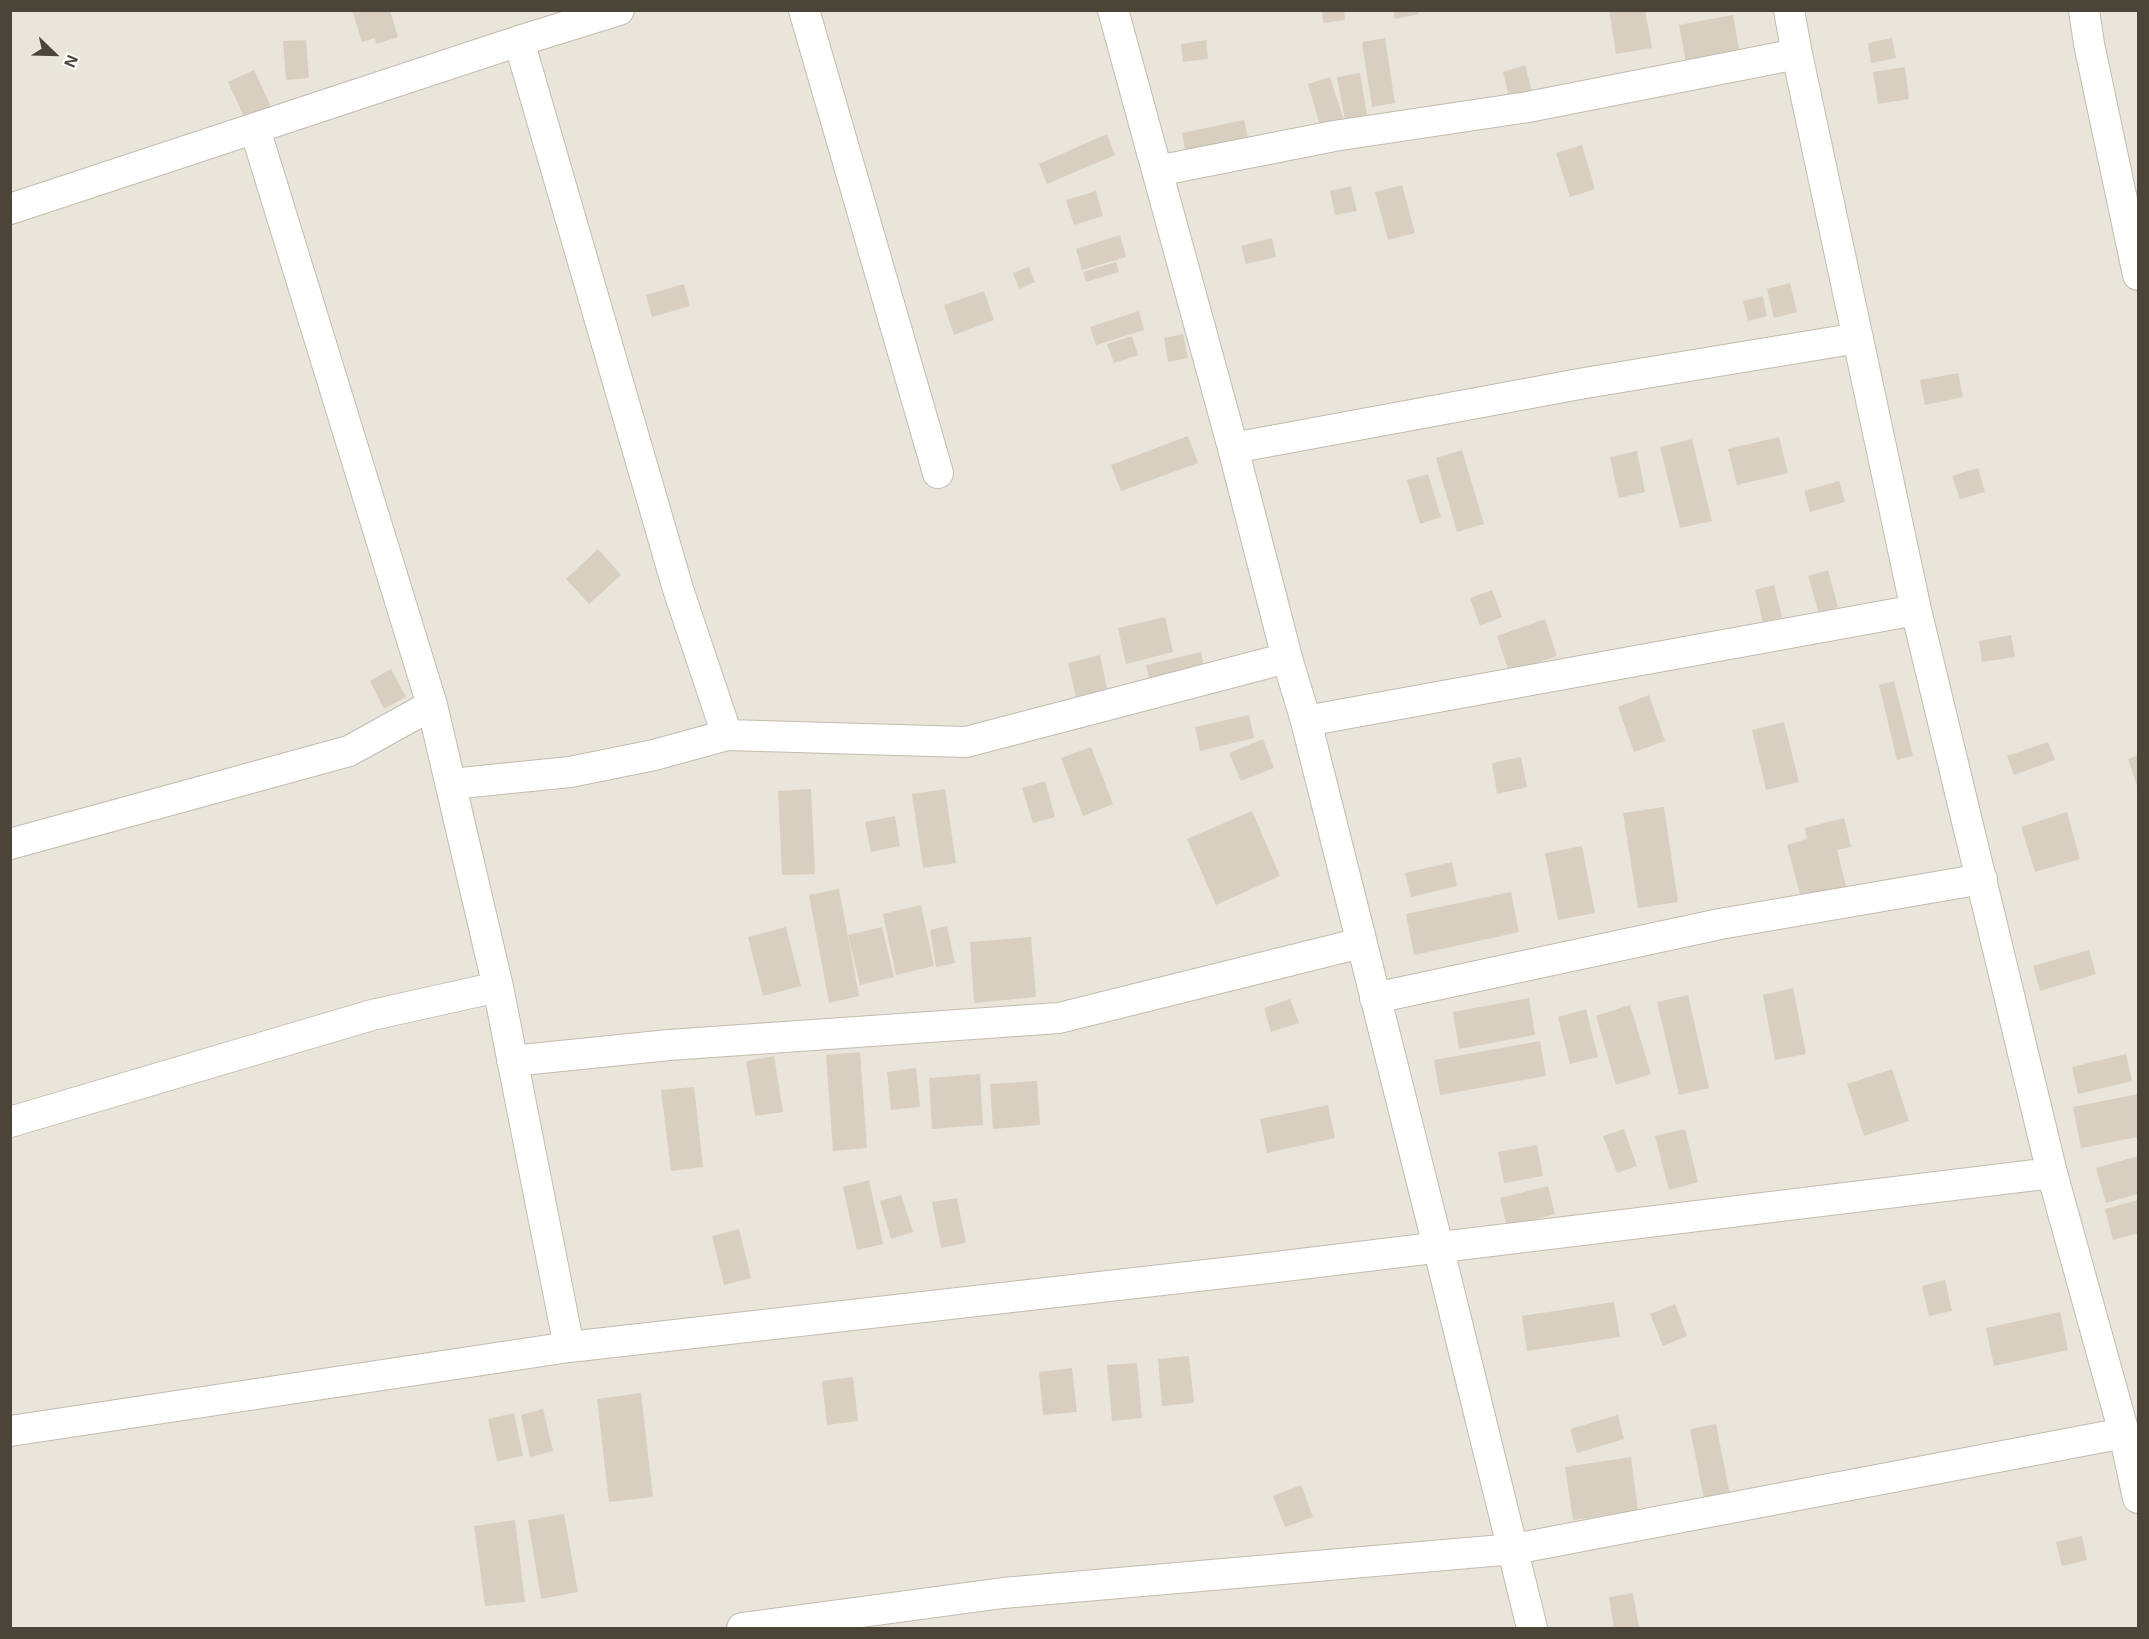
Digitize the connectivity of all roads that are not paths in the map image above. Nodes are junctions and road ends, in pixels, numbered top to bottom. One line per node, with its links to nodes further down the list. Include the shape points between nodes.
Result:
1 (620, 10): 6 (street)
2 (804, 10): 14 (street)
3 (1789, 10): 7 (street)
4 (2084, 10): 11 (street)
5 (1119, 12): 9 (street)
6 (519, 41): 8 (street); 19 (street, via 678,589)
7 (1797, 54): 9 (street, via 1528,107 1334,136); 12 (street)
8 (255, 129): 10 (street); 17 (street)
9 (1157, 171): 13 (street)
10 (10, 209)
11 (2139, 275)
12 (1858, 338): 13 (street, via 1585,383); 15 (street)
13 (1233, 448): 16 (street)
14 (938, 473)
15 (1916, 610): 18 (street); 22 (street)
16 (1287, 658): 18 (street); 19 (street, via 966,742)
17 (432, 705): 20 (street); 21 (street, via 349,751)
18 (1306, 721): 23 (street)
19 (727, 735): 20 (street, via 570,772)
20 (450, 784): 24 (street)
21 (10, 844)
22 (1982, 879): 25 (street, via 1720,924); 28 (street)
23 (1361, 943): 25 (street); 26 (street, via 1059,1018)
24 (498, 987): 26 (street); 27 (street, via 372,1015)
25 (1376, 998): 29 (street)
26 (512, 1060): 30 (street)
27 (10, 1122)
28 (2052, 1173): 29 (street); 32 (street)
29 (1438, 1246): 30 (street); 34 (street)
30 (569, 1347): 31 (street)
31 (10, 1431)
32 (2124, 1433): 33 (street); 34 (street)
33 (2139, 1498)
34 (1514, 1548): 35 (street, via 1003,1593); 36 (street)
35 (742, 1629)
36 (1532, 1629)

